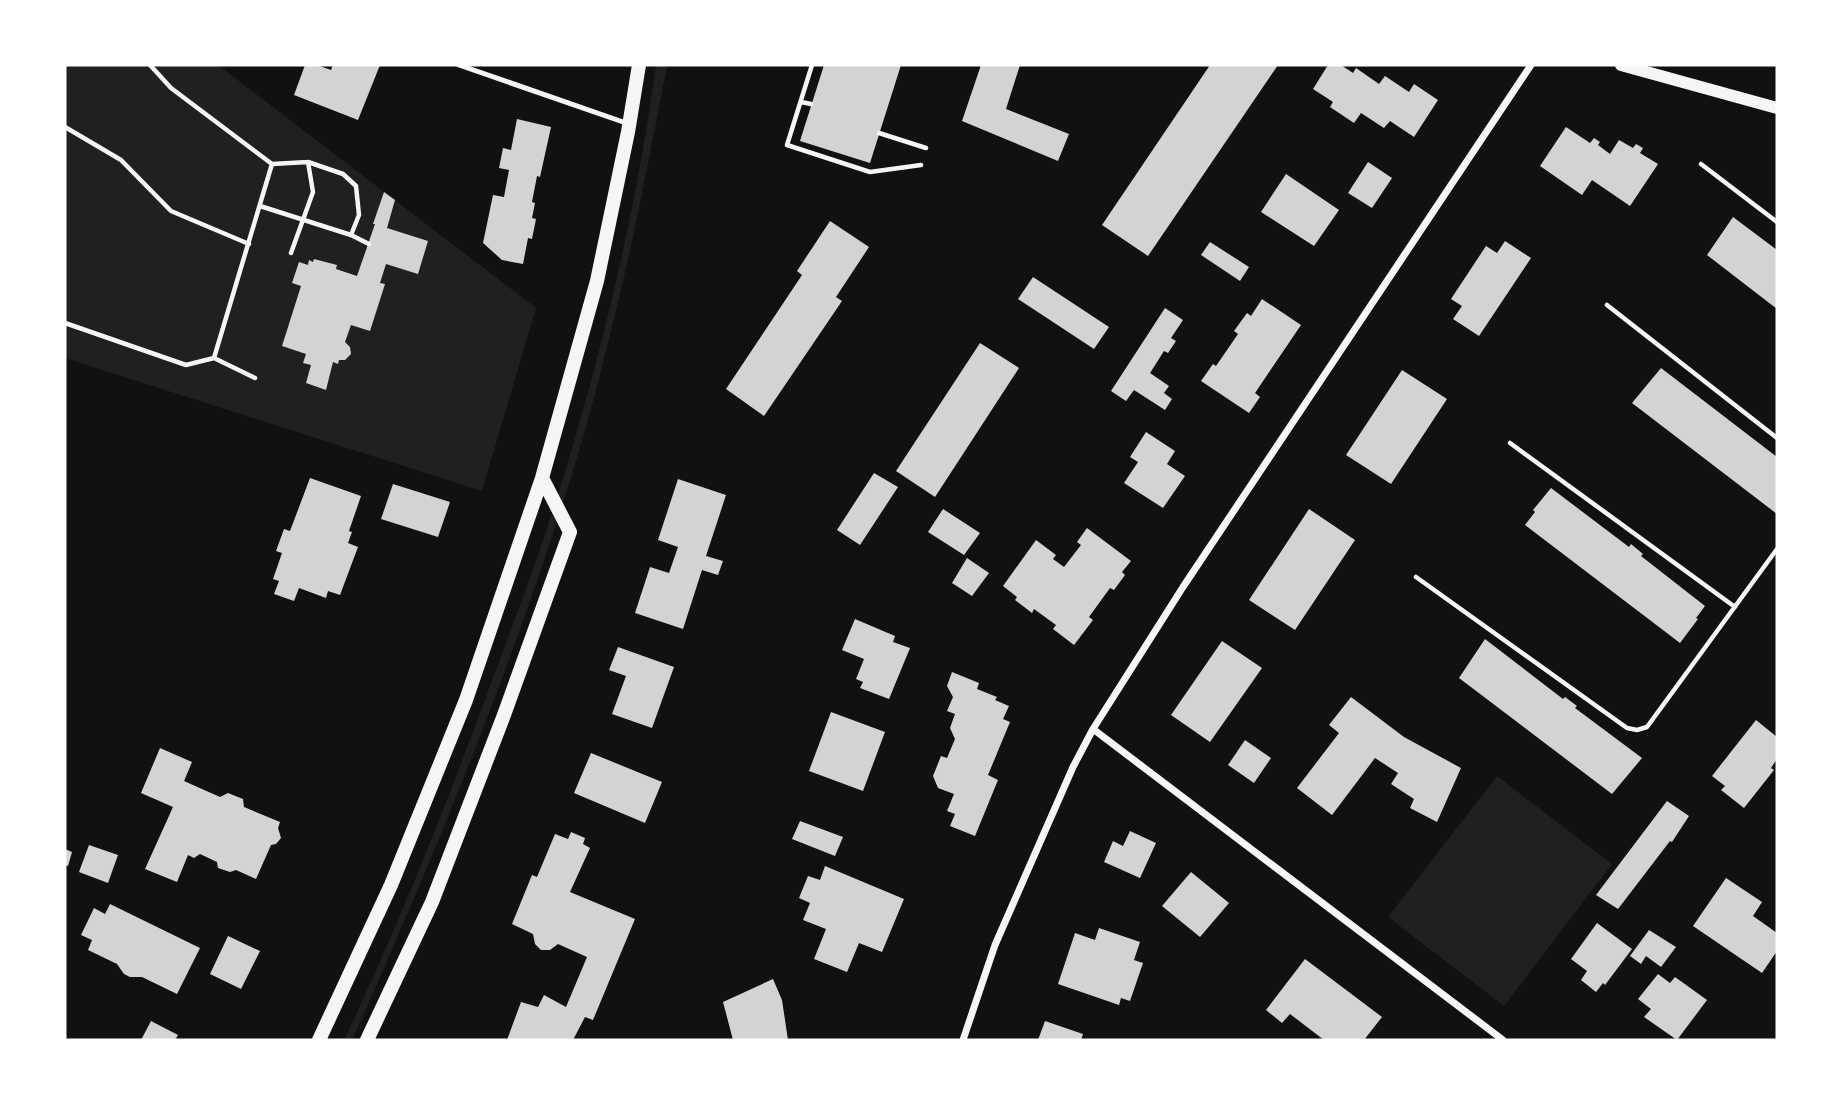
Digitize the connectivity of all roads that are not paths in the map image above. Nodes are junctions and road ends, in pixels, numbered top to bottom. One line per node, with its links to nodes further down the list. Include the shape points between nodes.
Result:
1 (459, 65): 6 (lane)
2 (639, 65): 6 (main road)
3 (1531, 65): 8 (street)
4 (1621, 65): 5 (street)
5 (1777, 108)
6 (629, 124): 7 (main road, via 597,281)
7 (542, 478): 9 (main road, via 466,700 390,885); 10 (main road, via 570,532 437,889)
8 (1093, 729): 11 (street, via 995,945); 12 (street)
9 (319, 1040)
10 (367, 1040)
11 (963, 1040)
12 (1503, 1040)

